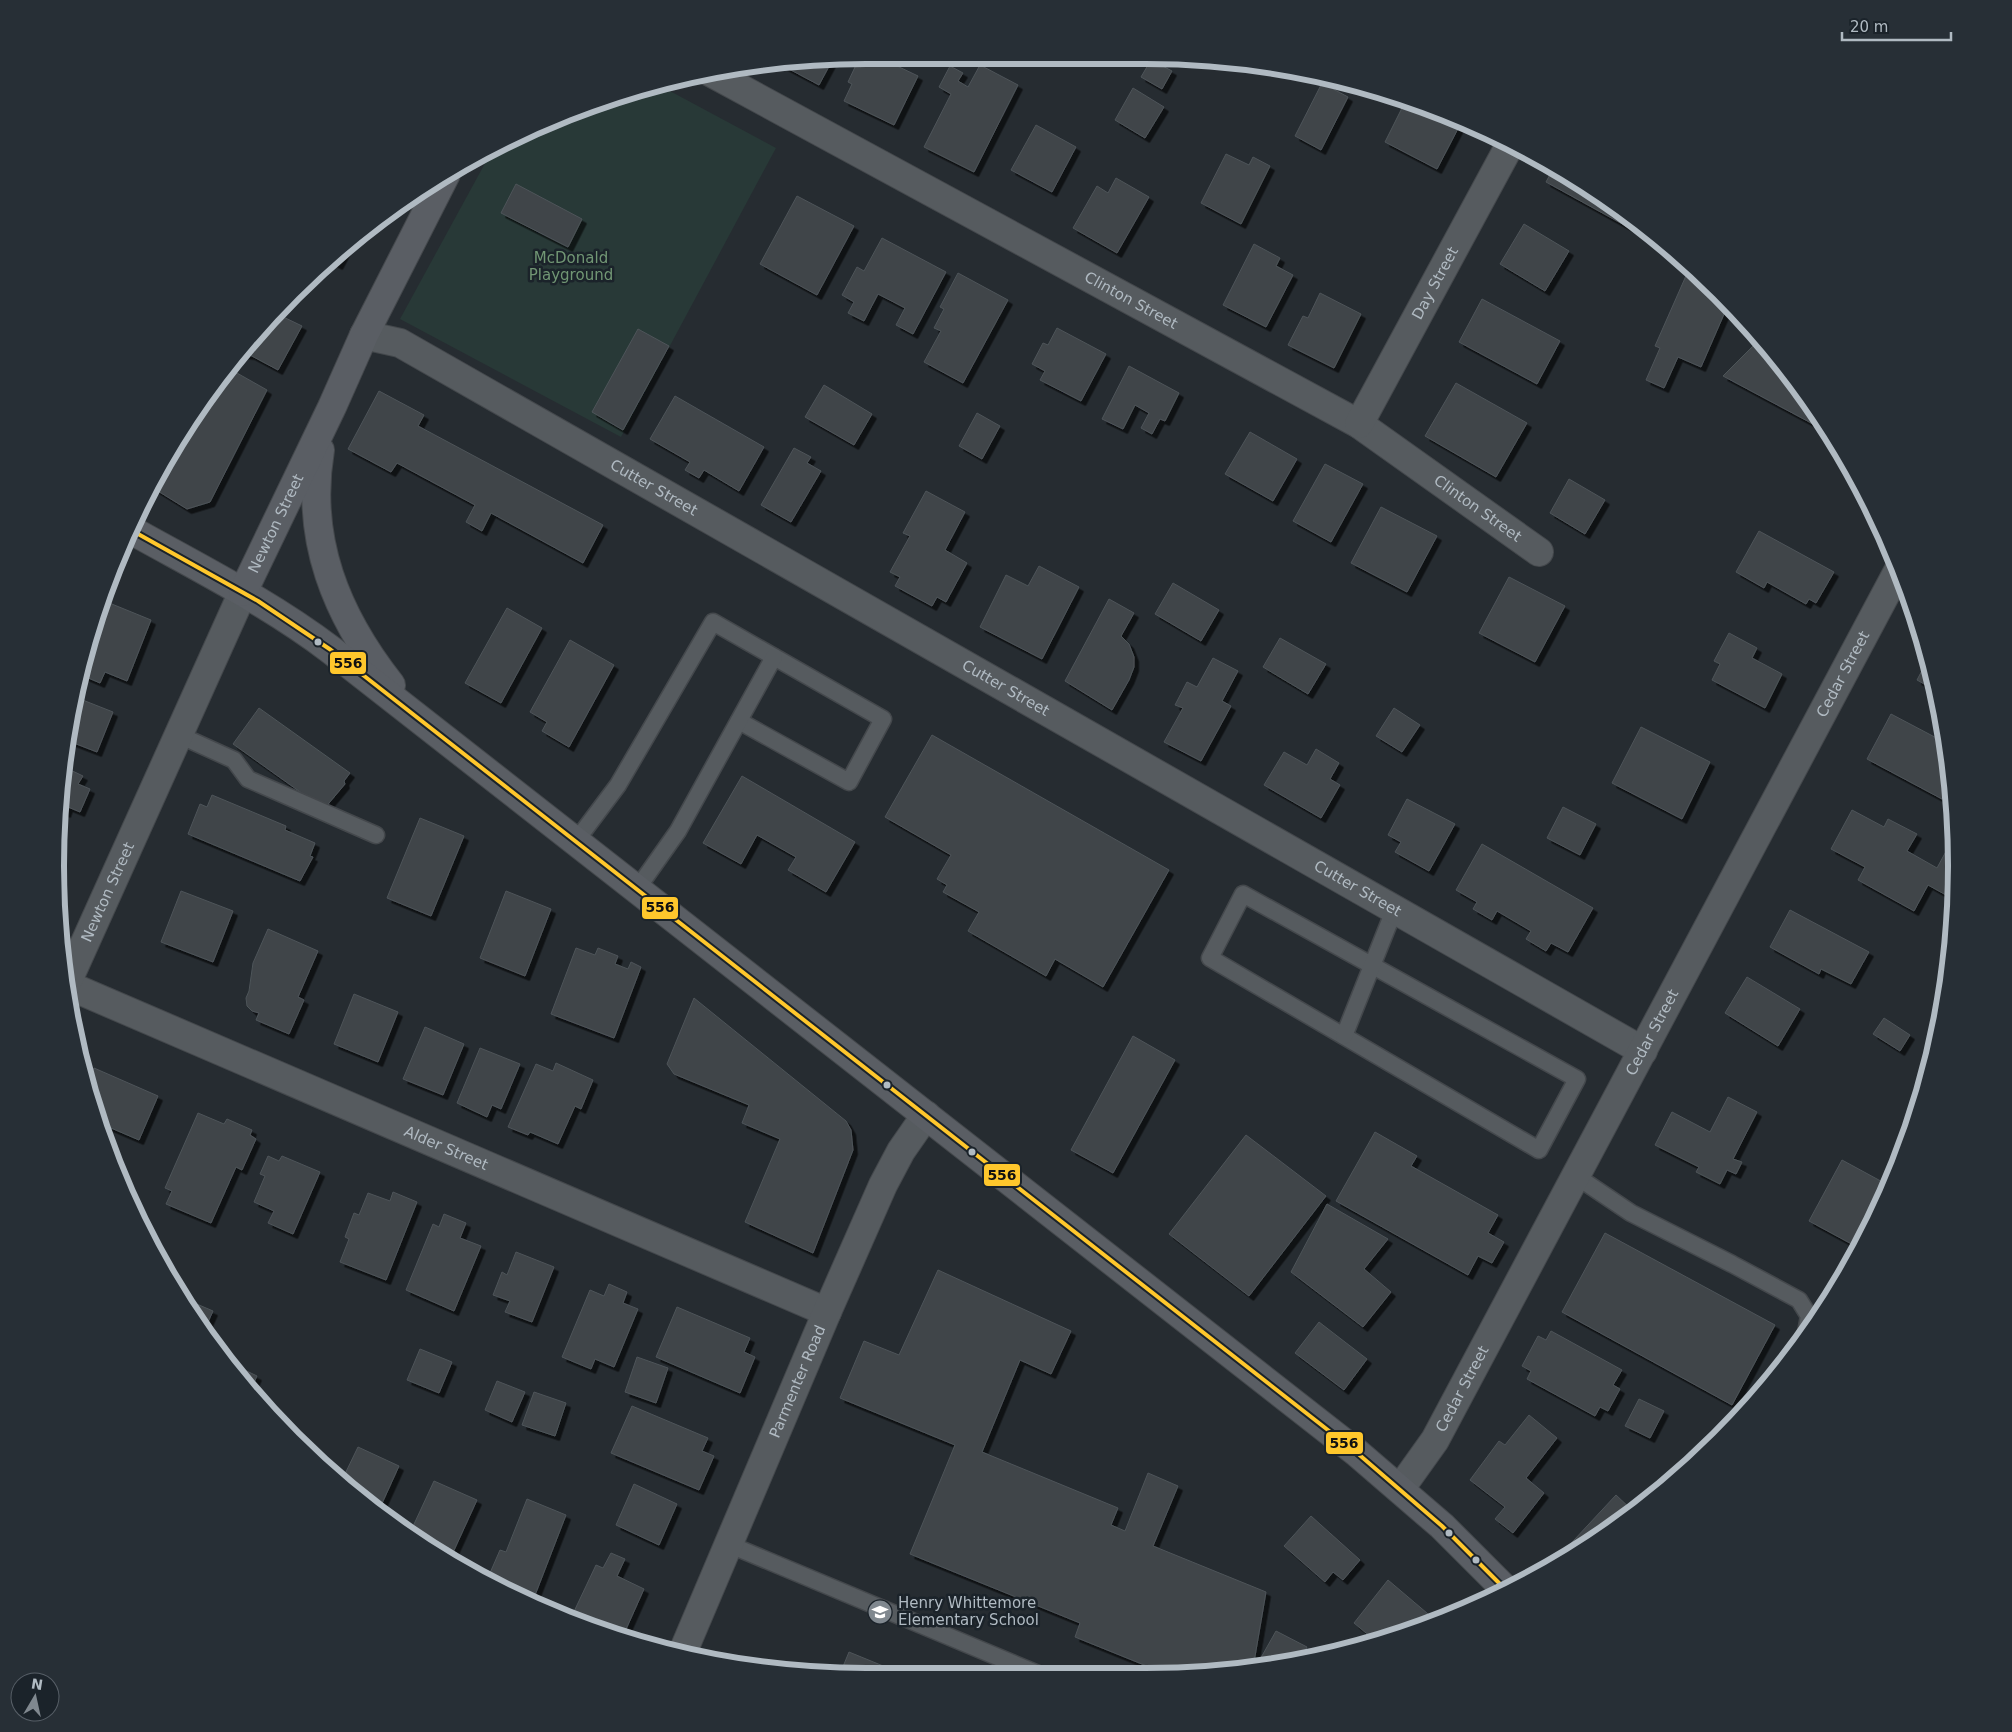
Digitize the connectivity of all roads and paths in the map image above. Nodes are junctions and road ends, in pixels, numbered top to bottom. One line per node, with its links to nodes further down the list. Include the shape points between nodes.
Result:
1 (720, 77): 6 (street, Clinton Street)
2 (1507, 150): 6 (street, Day Street)
3 (439, 187): 4 (main road, Newton Street)
4 (364, 335): 5 (main road, Newton Street); 18 (street, Cutter Street, via 400,343)
5 (332, 407): 10 (main road, Newton Street); 12 (main road, via 316,476 315,500 322,551 336,596 350,626 384,677)
6 (1359, 424): 8 (street, Clinton Street)
7 (136, 533): 10 (main road)
8 (1539, 552)
9 (1894, 578): 23 (street, Cedar Street)
10 (243, 592): 12 (main road, via 302,628); 14 (street, Newton Street)
11 (774, 657): 13 (lane); 13 (lane, via 883,719 849,782); 16 (lane, via 713,622 618,785)
12 (417, 718): 16 (main road)
13 (739, 721): 17 (lane, via 678,831)
14 (179, 735): 15 (lane, via 234,760 248,779); 20 (street, Newton Street)
15 (376, 835)
16 (576, 841): 17 (main road)
17 (637, 889): 24 (main road)
18 (1395, 908): 19 (lane); 23 (street, Cutter Street)
19 (1372, 964): 22 (lane); 22 (lane, via 1243,894 1210,958); 22 (lane, via 1577,1079 1539,1150)
20 (71, 973)
21 (74, 988): 26 (street, Alder Street)
22 (1344, 1036)
23 (1643, 1051): 25 (street, Cedar Street)
24 (926, 1115): 26 (street, Parmenter Road, via 893,1164); 28 (main road)
25 (1576, 1176): 27 (lane, via 1631,1213 1798,1300); 28 (street, Cedar Street, via 1434,1441)
26 (826, 1312): 29 (street, Parmenter Road)
27 (1809, 1318)
28 (1400, 1489): 30 (main road)
29 (728, 1544): 31 (street, Parmenter Road); 32 (lane)
30 (1502, 1586)
31 (685, 1647)
32 (1024, 1668)

